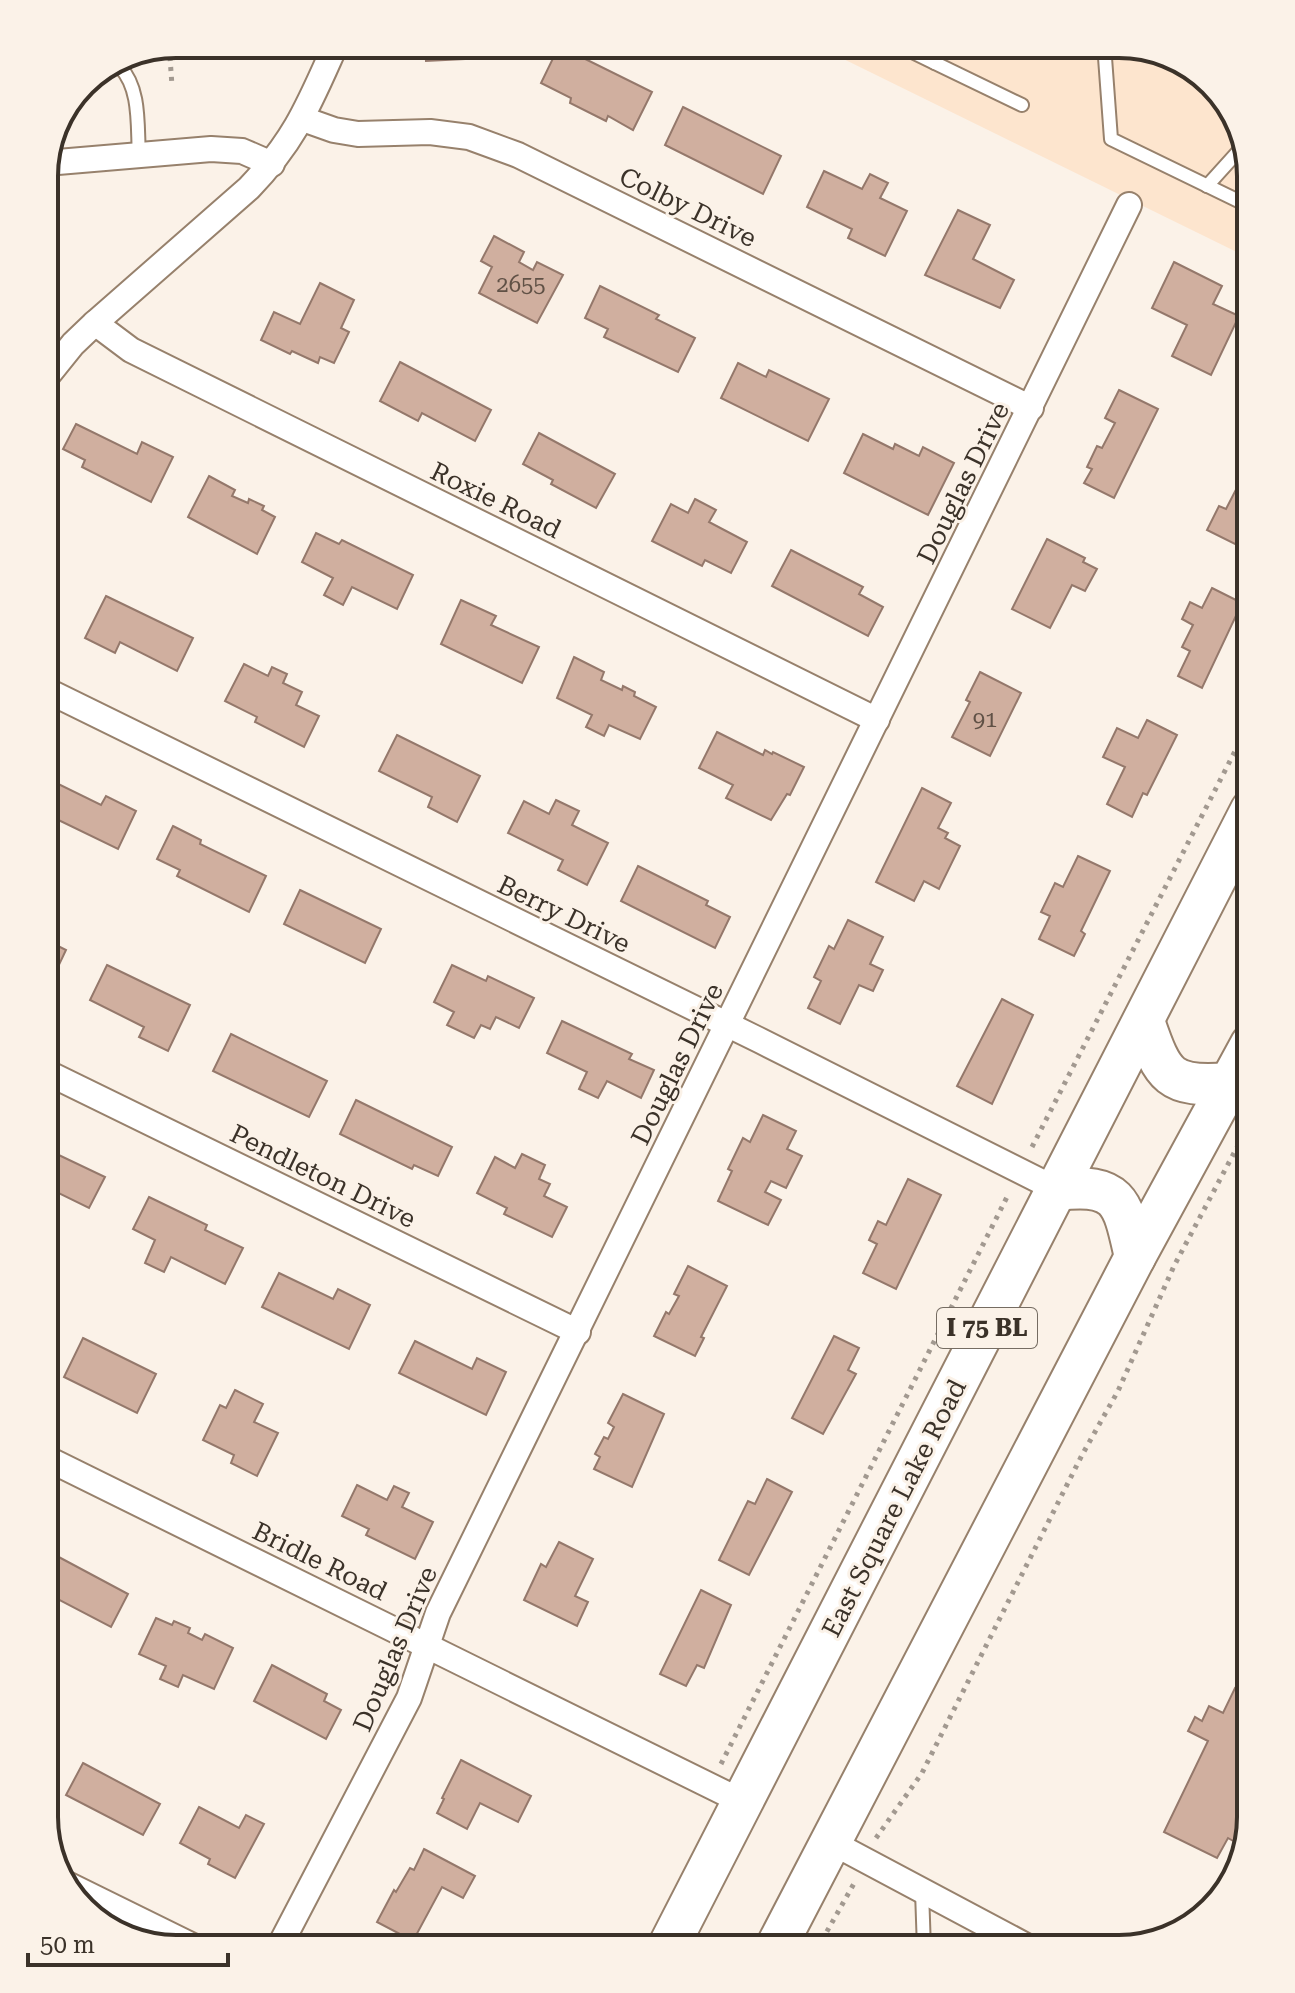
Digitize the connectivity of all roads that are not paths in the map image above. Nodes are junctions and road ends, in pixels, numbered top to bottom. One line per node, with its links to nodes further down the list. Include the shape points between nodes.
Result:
1 (330, 58): 8 (street)
2 (925, 58): 5 (lane)
3 (934, 58): 5 (lane)
4 (1105, 58): 13 (lane, via 1111,139)
5 (935, 63): 7 (lane)
6 (124, 71): 9 (lane, via 136,109)
7 (1022, 105)
8 (303, 119): 12 (street); 18 (street, Colby Drive, via 358,134 430,132 490,143)
9 (139, 155): 11 (street); 12 (street, via 228,149)
10 (1235, 155): 13 (lane)
11 (59, 162)
12 (272, 164): 16 (street)
13 (1207, 186): 14 (lane)
14 (1237, 200)
15 (1129, 205): 18 (street, Douglas Drive)
16 (95, 323): 17 (street); 20 (street, Roxie Road, via 131,350)
17 (58, 363)
18 (1031, 408): 20 (street, Douglas Drive)
19 (58, 696): 23 (street, Berry Drive)
20 (877, 720): 23 (street, Douglas Drive)
21 (1237, 838): 22 (highway, East Square Lake Road / I 75 BL)
22 (1144, 1021): 25 (highway, via 1171,1075 1196,1086); 27 (highway, East Square Lake Road / I 75 BL)
23 (727, 1025): 27 (street, Berry Drive); 29 (street, Douglas Drive)
24 (58, 1078): 29 (street, Pendleton Drive)
25 (1237, 1089)
26 (1237, 1094): 28 (highway)
27 (1058, 1190): 28 (highway, via 1080,1187 1110,1195 1126,1217); 32 (highway, East Square Lake Road / I 75 BL)
28 (1135, 1257): 33 (highway)
29 (578, 1332): 31 (street, Douglas Drive)
30 (58, 1464): 31 (street, Bridle Road)
31 (426, 1645): 32 (street, Bridle Road); 37 (street, Douglas Drive, via 409,1698)
32 (743, 1802): 38 (highway, East Square Lake Road / I 75 BL)
33 (831, 1842): 34 (street); 39 (highway)
34 (922, 1891): 40 (lane); 41 (street)
35 (87, 1894): 36 (street)
36 (171, 1935)
37 (285, 1935)
38 (674, 1935)
39 (782, 1935)
40 (924, 1935)
41 (1005, 1935)

